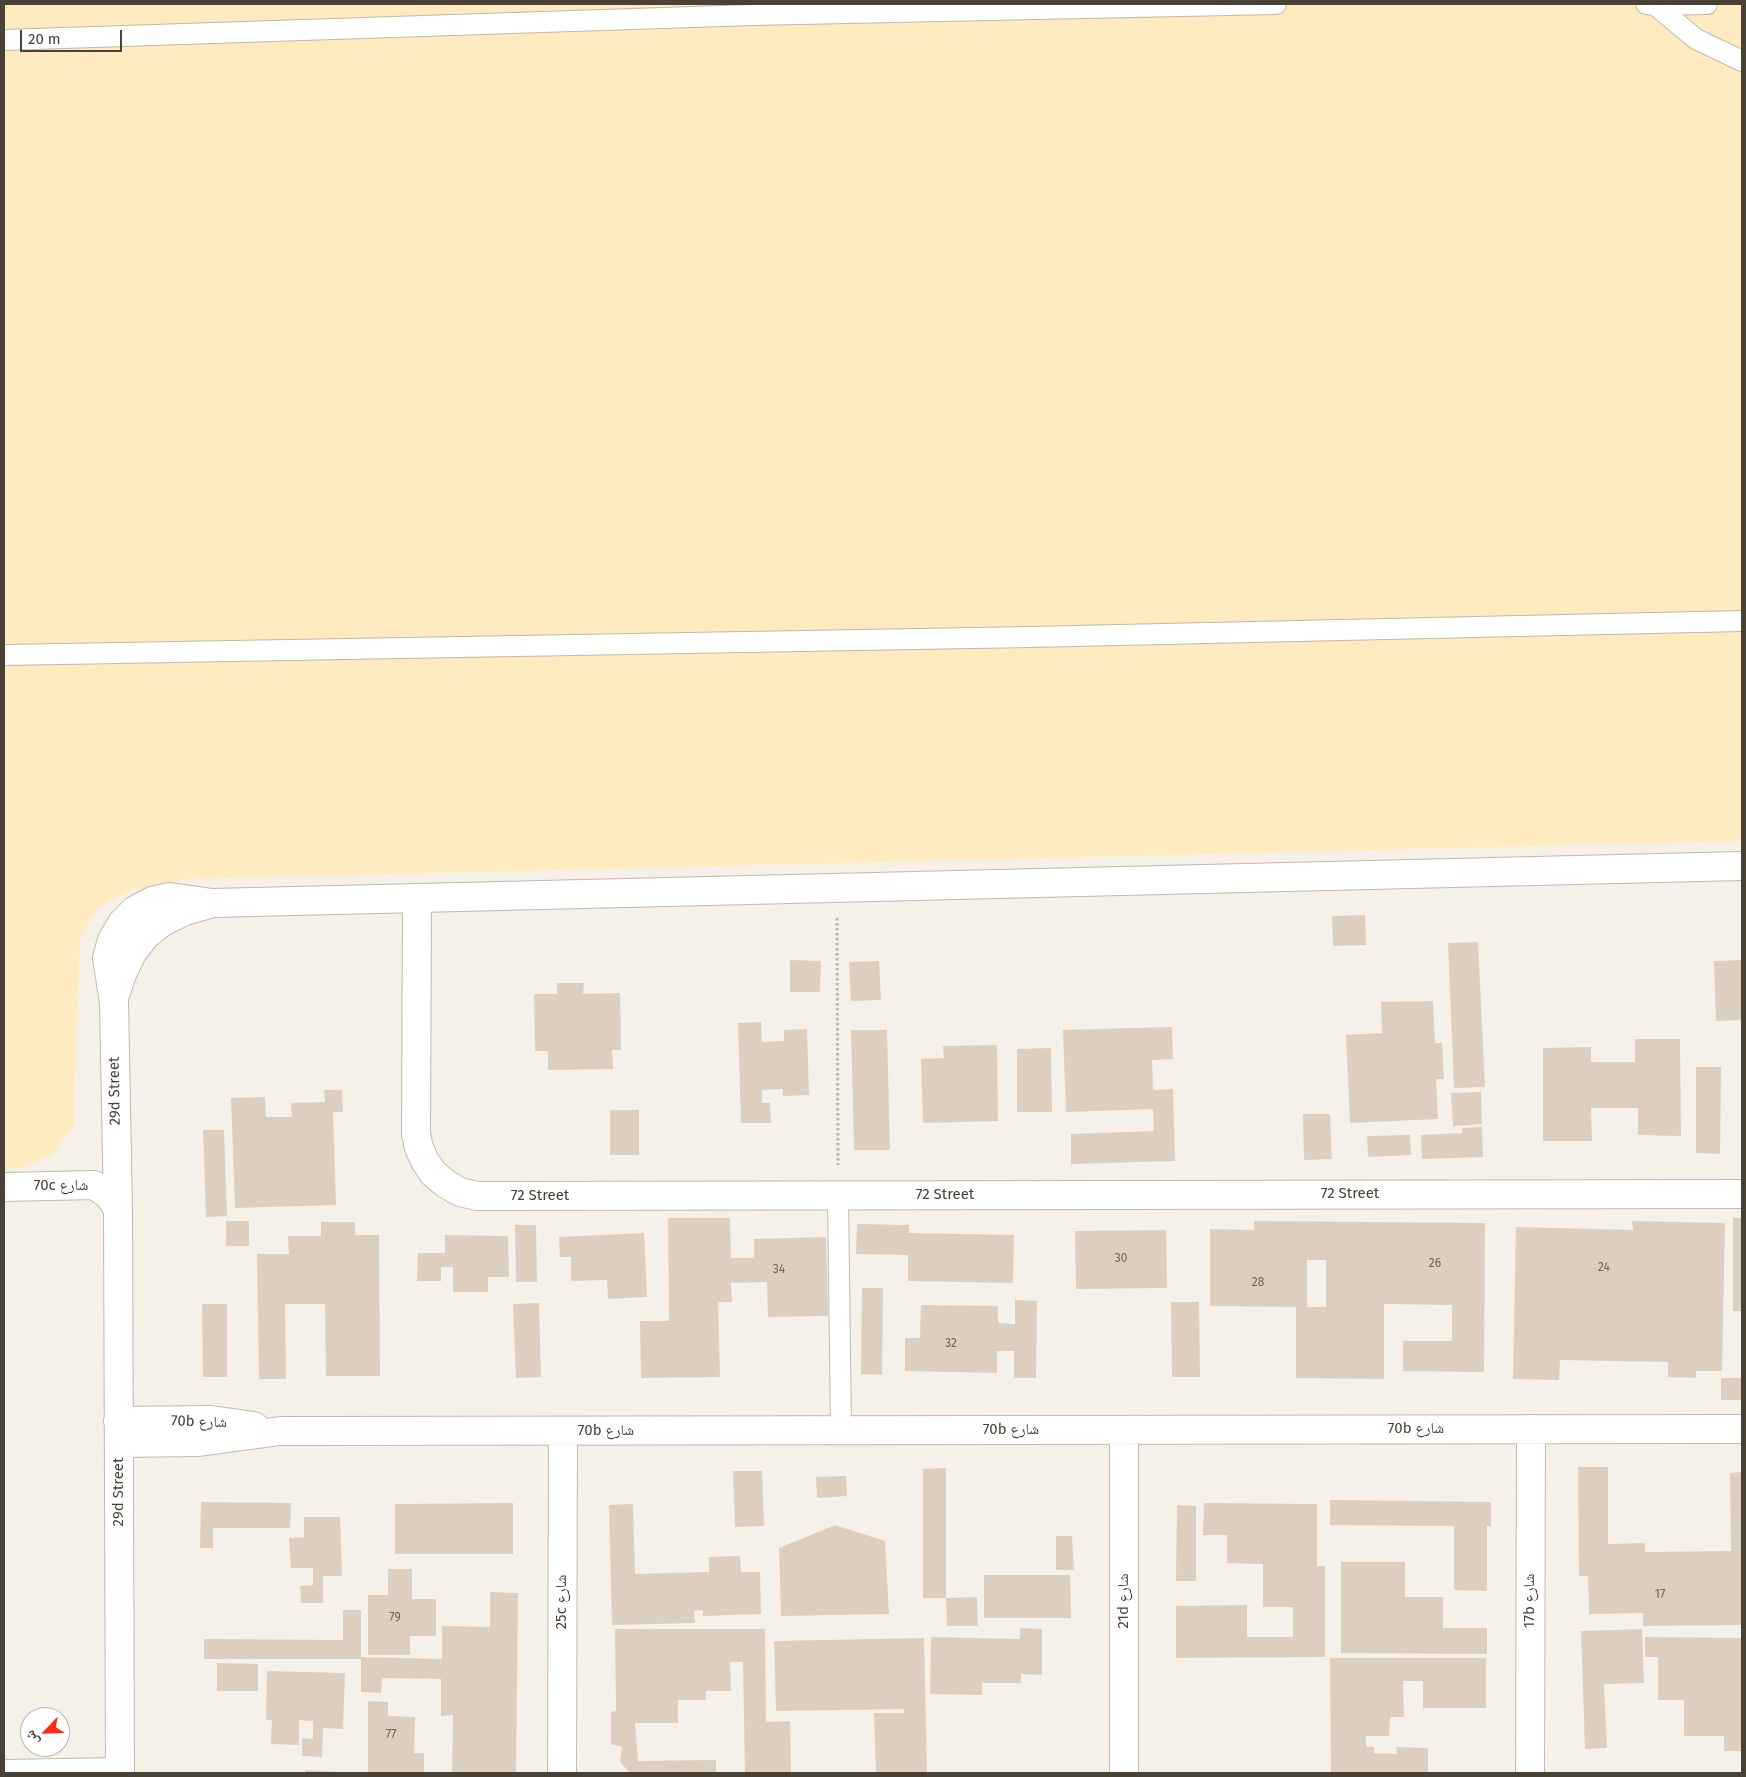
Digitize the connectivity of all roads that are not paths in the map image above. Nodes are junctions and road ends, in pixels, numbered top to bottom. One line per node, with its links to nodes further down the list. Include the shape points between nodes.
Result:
1 (1276, 4): 4 (lane, via 752,15)
2 (1652, 4): 3 (lane); 5 (lane, via 1696,39)
3 (1707, 4)
4 (4, 40)
5 (1742, 61)
6 (1742, 621): 7 (lane)
7 (4, 655)
8 (1742, 866): 9 (street, 29d Street)
9 (417, 898): 12 (street, 72 Street, via 416,1134 425,1161 446,1184 477,1196); 13 (street, 29d Street, via 212,903 164,921 146,935 132,953 114,1002)
10 (4, 1187): 13 (street, 70c شارع, via 94,1185)
11 (1742, 1194): 12 (street, 72 Street)
12 (838, 1195): 16 (lane)
13 (116, 1206): 19 (street, 29d Street)
14 (1531, 1429): 15 (street, 70b شارع); 17 (street, 70b شارع); 24 (street, 17b شارع)
15 (1742, 1429)
16 (841, 1430): 17 (street, 70b شارع); 18 (street, 70b شارع)
17 (1124, 1430): 23 (street, 21d شارع)
18 (563, 1431): 19 (street, 70b شارع, via 280,1431 199,1442); 22 (street, 25c شارع)
19 (119, 1432): 21 (street, 29d Street)
20 (4, 1770): 21 (lane)
21 (120, 1771)
22 (562, 1773)
23 (1124, 1773)
24 (1530, 1773)

